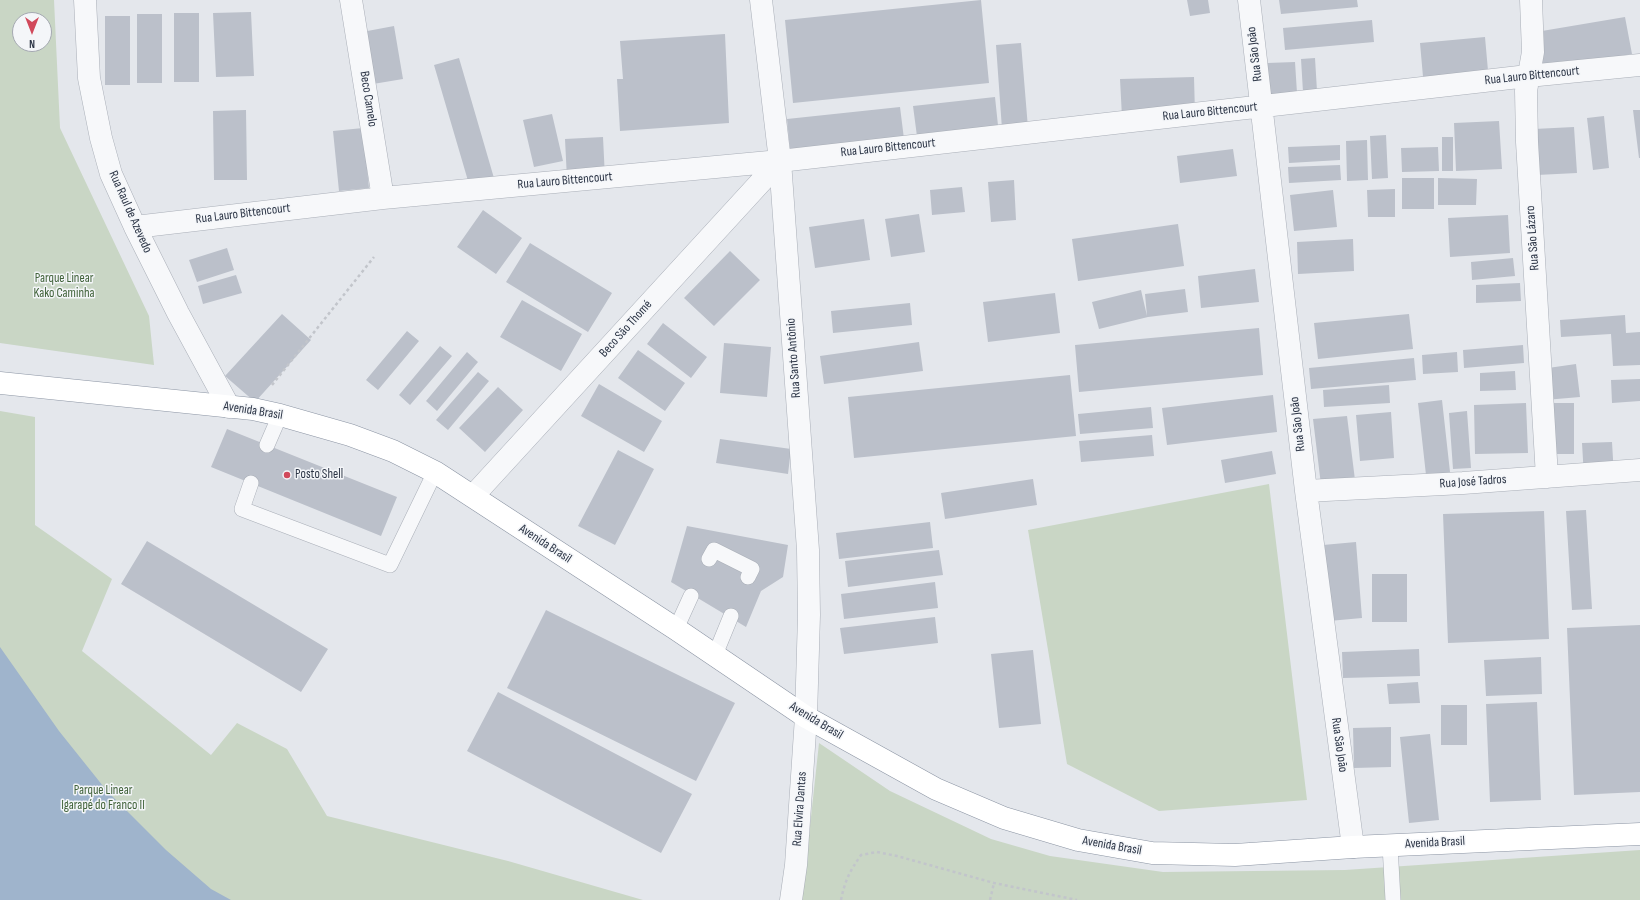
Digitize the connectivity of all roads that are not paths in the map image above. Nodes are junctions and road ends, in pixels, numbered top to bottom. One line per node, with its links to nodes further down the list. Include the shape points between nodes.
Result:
1 (85, 0): 11 (street, Rua Raul de Azevedo, via 90,78 101,138 111,174)
2 (351, 0): 10 (street, Beco Camelo)
3 (762, 0): 9 (street, Rua Santo Antônio)
4 (1248, 0): 8 (street, Rua São João)
5 (1530, 0): 7 (street, Rua São Lázaro, via 1533,52)
6 (1640, 65): 7 (street, Rua Lauro Bittencourt)
7 (1528, 76): 8 (street, Rua Lauro Bittencourt); 18 (street, Rua São Lázaro, via 1527,142)
8 (1261, 106): 9 (street, Rua Lauro Bittencourt); 20 (street, Rua São João)
9 (780, 161): 10 (street, Rua Lauro Bittencourt); 21 (street, Beco São Thomé); 28 (street, Rua Santo Antônio, via 808,550)
10 (383, 198): 11 (street, Rua Lauro Bittencourt)
11 (135, 227): 13 (street, Rua Raul de Azevedo, via 193,343)
12 (0, 383): 13 (highway, Avenida Brasil)
13 (229, 407): 14 (highway, Avenida Brasil)
14 (280, 414): 15 (lane); 17 (highway, Avenida Brasil, via 350,434 393,451)
15 (267, 445)
16 (1640, 470): 18 (street, Rua José Tadros)
17 (435, 472): 19 (lane, via 390,565 242,509); 21 (highway, Avenida Brasil)
18 (1547, 477): 20 (street, Rua José Tadros)
19 (251, 483)
20 (1306, 491): 31 (street, Rua São João)
21 (472, 496): 26 (highway, Avenida Brasil)
22 (709, 559): 23 (lane, via 714,550 752,568)
23 (748, 577)
24 (691, 596): 26 (lane)
25 (731, 616): 27 (lane)
26 (676, 629): 27 (highway, Avenida Brasil)
27 (714, 655): 28 (highway, Avenida Brasil)
28 (806, 717): 31 (highway, Avenida Brasil, via 936,789 1004,818 1078,840 1167,854 1235,855); 32 (street, Rua Elvira Dantas, via 796,865)
29 (1640, 834): 30 (highway, Avenida Brasil)
30 (1390, 845): 31 (highway, Avenida Brasil); 33 (lane)
31 (1353, 847)
32 (791, 900)
33 (1393, 900)

